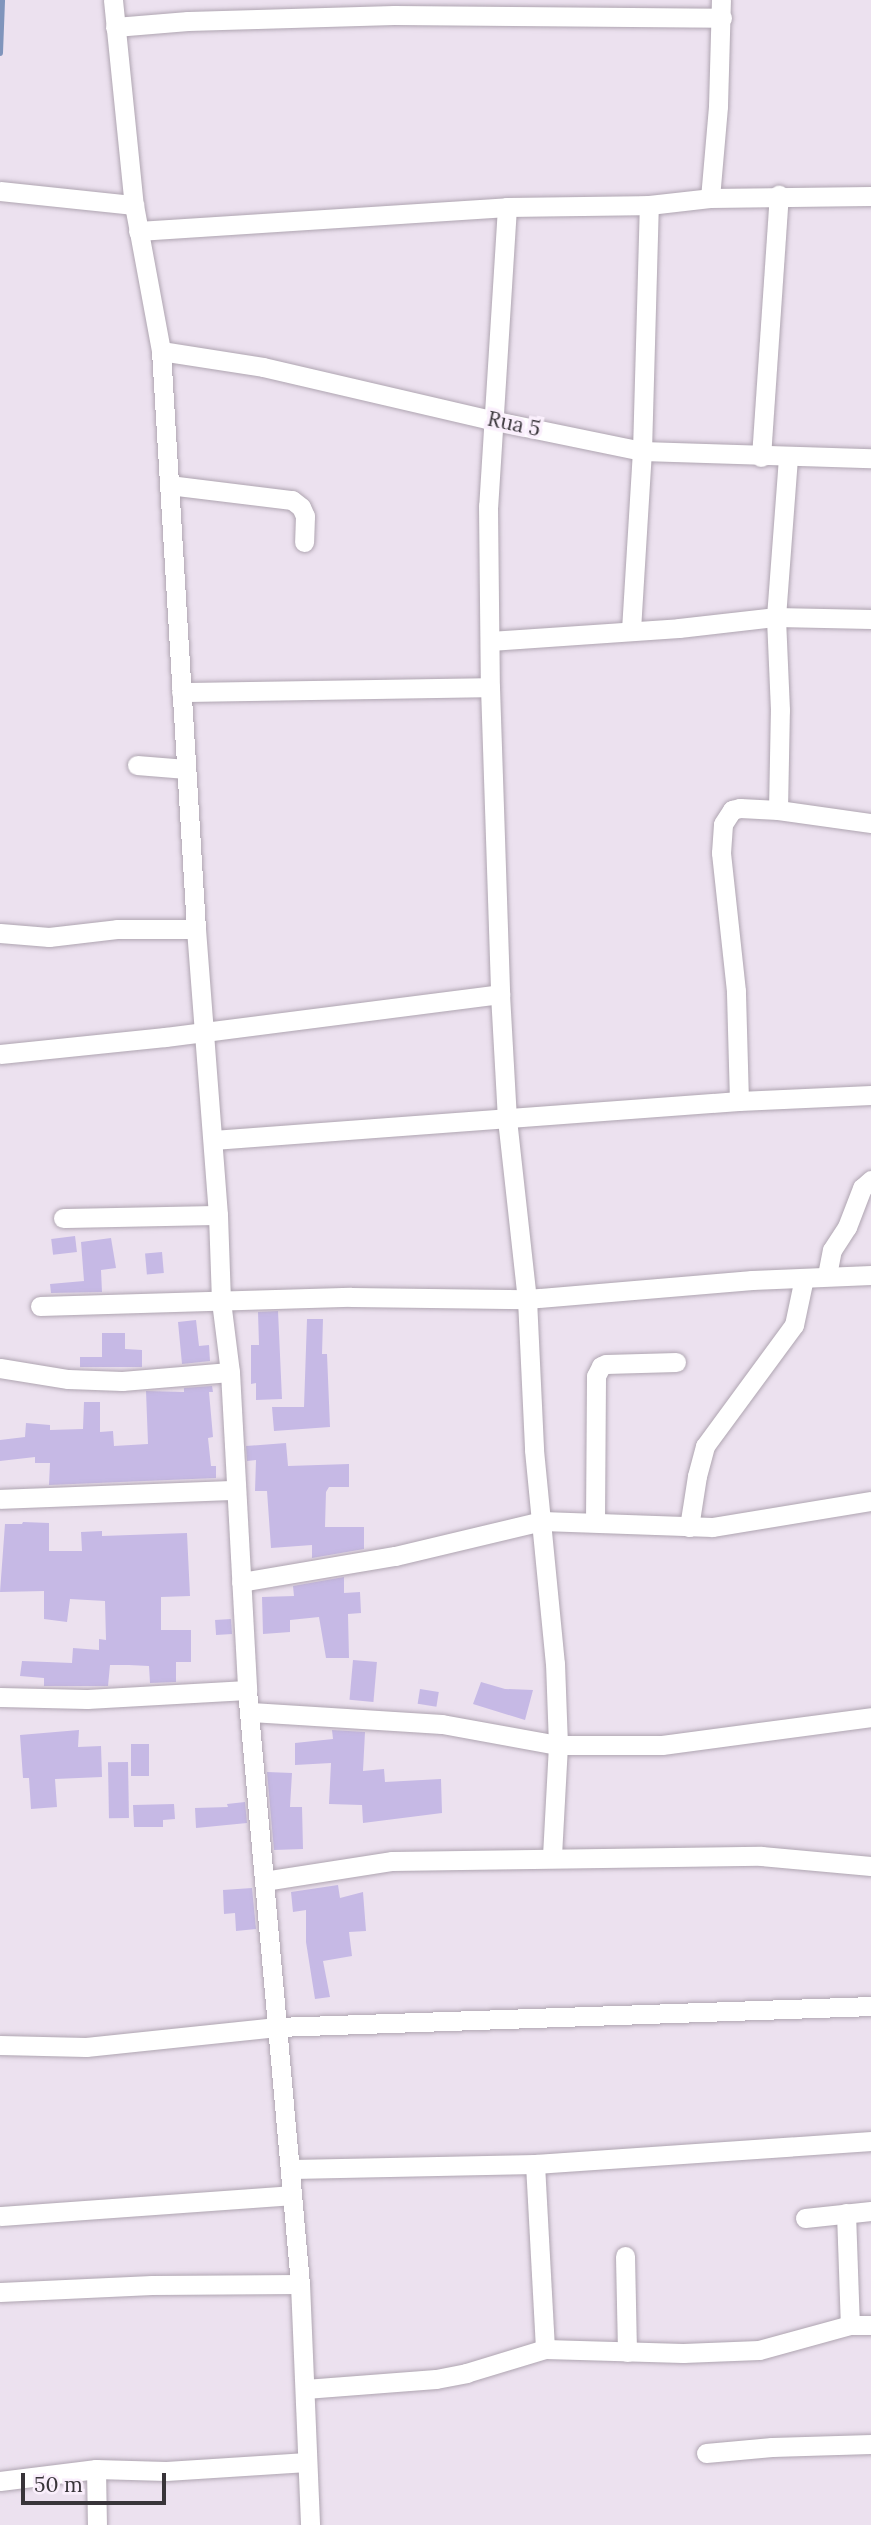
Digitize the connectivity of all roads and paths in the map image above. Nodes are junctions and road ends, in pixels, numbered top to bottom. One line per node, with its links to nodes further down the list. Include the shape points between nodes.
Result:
1 (113, 0): 3 (street)
2 (721, 9): 3 (street, via 188,21); 7 (street)
3 (115, 27): 8 (street)
4 (0, 191): 8 (street)
5 (779, 195): 6 (street); 7 (street); 15 (street)
6 (871, 196)
7 (710, 198): 9 (street)
8 (134, 205): 11 (street)
9 (649, 205): 10 (street); 14 (street)
10 (507, 207): 11 (street); 13 (street)
11 (138, 230): 12 (street)
12 (161, 351): 13 (street, Rua 5, via 277,370); 18 (street)
13 (491, 420): 14 (street, Rua 5); 23 (street)
14 (642, 451): 15 (street, Rua 5); 22 (street)
15 (761, 457): 16 (street, Rua 5)
16 (788, 457): 17 (street, Rua 5); 20 (street)
17 (871, 458)
18 (169, 485): 19 (street, via 292,500 305,516); 25 (street)
19 (303, 542)
20 (776, 618): 21 (street); 22 (street); 28 (street)
21 (871, 619)
22 (631, 630): 23 (street)
23 (490, 641): 24 (street)
24 (490, 687): 25 (street); 32 (street)
25 (181, 692): 27 (street)
26 (138, 765): 27 (street)
27 (186, 769): 30 (street)
28 (778, 810): 29 (street); 36 (street, via 732,810 723,824 721,853 736,991)
29 (871, 823)
30 (196, 929): 31 (street, via 117,929 49,937); 33 (street)
31 (0, 933)
32 (500, 994): 33 (street); 37 (street)
33 (205, 1030): 34 (street); 38 (street)
34 (0, 1054)
35 (871, 1095): 36 (street)
36 (739, 1101): 37 (street)
37 (508, 1119): 38 (street); 45 (street)
38 (213, 1140): 40 (street)
39 (871, 1180): 42 (street, via 862,1188 832,1251)
40 (218, 1215): 41 (street); 46 (street)
41 (63, 1218)
42 (827, 1275): 43 (street); 44 (street)
43 (871, 1275)
44 (804, 1278): 45 (street); 56 (street, via 794,1325 705,1446)
45 (527, 1298): 46 (street); 54 (street)
46 (221, 1301): 47 (street); 50 (street)
47 (40, 1306)
48 (676, 1362): 55 (street, via 601,1366 596,1376)
49 (0, 1368): 50 (street, via 68,1379 122,1381)
50 (230, 1372): 51 (street)
51 (235, 1490): 52 (street); 57 (street)
52 (0, 1499)
53 (871, 1501): 56 (street)
54 (542, 1521): 55 (street); 57 (street, via 395,1556); 62 (street)
55 (595, 1522): 56 (street)
56 (690, 1527)
57 (242, 1581): 58 (street)
58 (247, 1690): 59 (street, via 87,1699); 60 (street)
59 (0, 1697)
60 (251, 1713): 62 (street, via 442,1724); 65 (street)
61 (871, 1717): 62 (street, via 662,1745)
62 (558, 1745): 63 (street)
63 (552, 1857): 64 (street, via 761,1856); 65 (street, via 392,1861)
64 (871, 1866)
65 (264, 1881): 67 (street)
66 (871, 2006): 67 (street)
67 (276, 2027): 68 (street, via 86,2047); 71 (street)
68 (0, 2045)
69 (871, 2141): 70 (street)
70 (535, 2164): 71 (street); 82 (street)
71 (292, 2169): 72 (street)
72 (291, 2195): 75 (street); 78 (street)
73 (871, 2211): 74 (street)
74 (846, 2213): 76 (street); 80 (street)
75 (0, 2216)
76 (805, 2218)
77 (625, 2256): 83 (street)
78 (300, 2284): 79 (street); 84 (street)
79 (0, 2292)
80 (850, 2325): 81 (street); 83 (street, via 759,2350)
81 (871, 2325)
82 (545, 2348): 83 (street); 84 (street, via 436,2379)
83 (627, 2353)
84 (304, 2389): 87 (street)
85 (871, 2444): 86 (street)
86 (706, 2453)
87 (307, 2462): 88 (street, via 166,2471); 91 (street)
88 (96, 2469): 89 (street); 90 (street)
89 (0, 2481)
90 (97, 2525)
91 (310, 2525)

